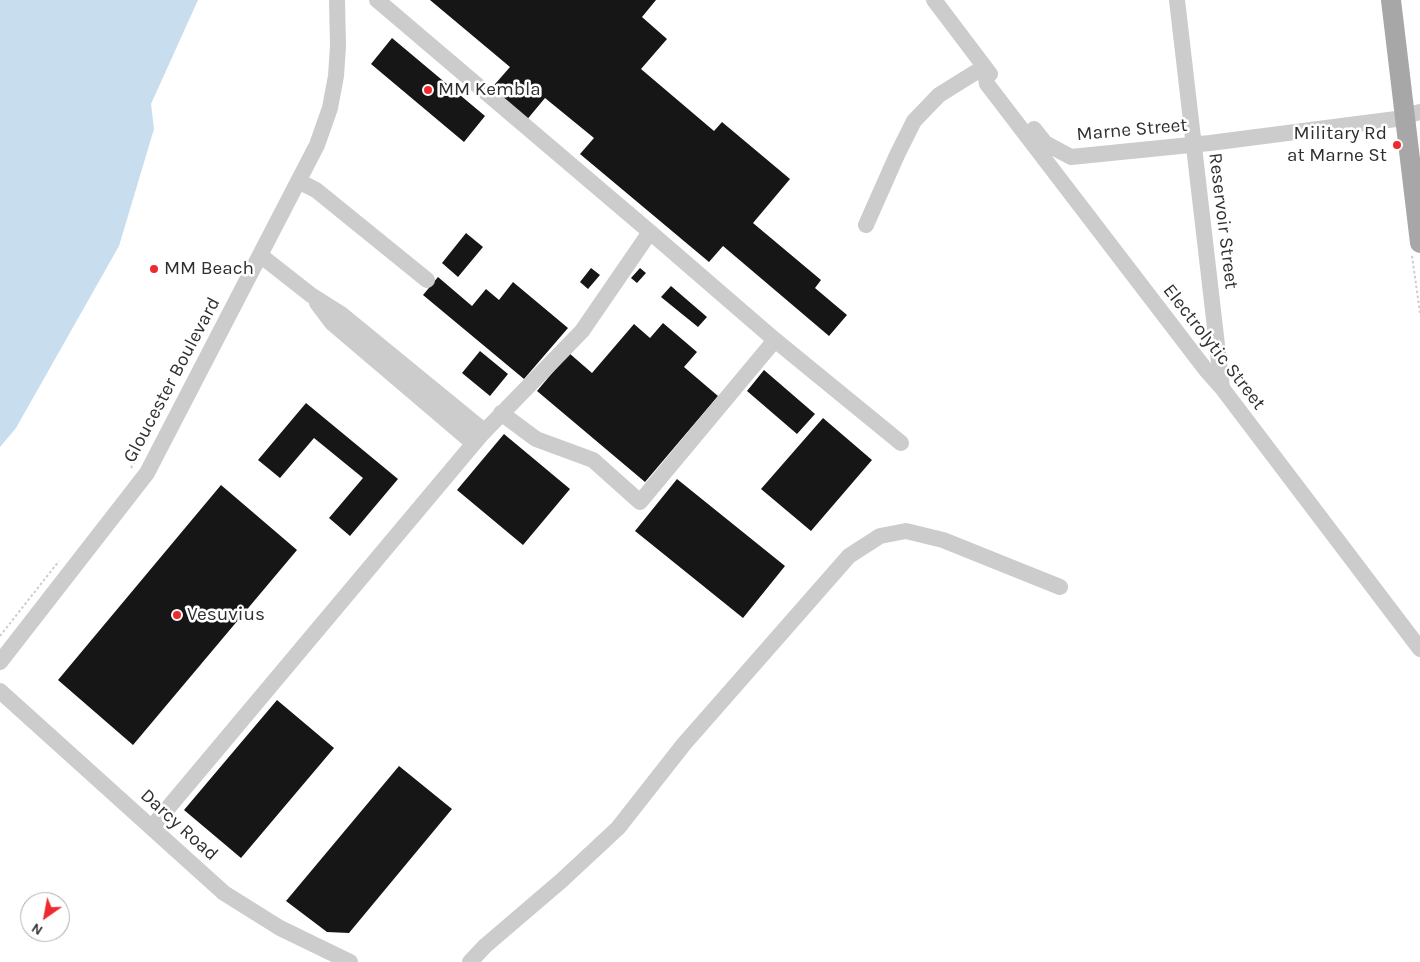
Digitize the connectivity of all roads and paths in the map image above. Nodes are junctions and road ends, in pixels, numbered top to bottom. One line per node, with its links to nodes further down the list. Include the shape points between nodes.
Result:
1 (338, 0): 9 (street, Gloucester Boulevard, via 338,54 330,108 317,145)
2 (377, 0): 11 (street)
3 (934, 0): 6 (street, Marne Street)
4 (1177, 0): 8 (street, Reservoir Street)
5 (1392, 0): 7 (main road)
6 (984, 67): 8 (street, Marne Street, via 1045,143 1071,157); 10 (street, via 939,95 914,121); 17 (street, Electrolytic Street, via 987,84)
7 (1413, 114): 8 (street, Marne Street, via 1396,119); 12 (main road)
8 (1193, 145): 17 (street, Reservoir Street)
9 (298, 181): 13 (street, Gloucester Boulevard); 14 (street, via 316,190)
10 (866, 225)
11 (650, 232): 16 (street); 19 (street, via 582,331)
12 (1420, 243)
13 (260, 255): 15 (street); 28 (street, Gloucester Boulevard, via 147,472)
14 (427, 280)
15 (311, 295): 20 (street, via 341,314); 21 (street, via 332,323)
16 (775, 340): 19 (street, via 640,502 593,460 536,439); 22 (street)
17 (1222, 388): 27 (street, Electrolytic Street)
18 (165, 406): 23 (path)
19 (501, 413): 20 (street)
20 (484, 431): 21 (street)
21 (473, 443): 30 (street)
22 (900, 443)
23 (130, 471)
24 (60, 560): 26 (path)
25 (1060, 588): 32 (street, via 943,540 906,531 880,536 849,556 684,744 618,828)
26 (0, 636)
27 (1420, 649)
28 (0, 662)
29 (0, 690): 30 (street, Darcy Road)
30 (152, 828): 31 (street, Darcy Road, via 224,892 280,928)
31 (350, 962)
32 (470, 962)

